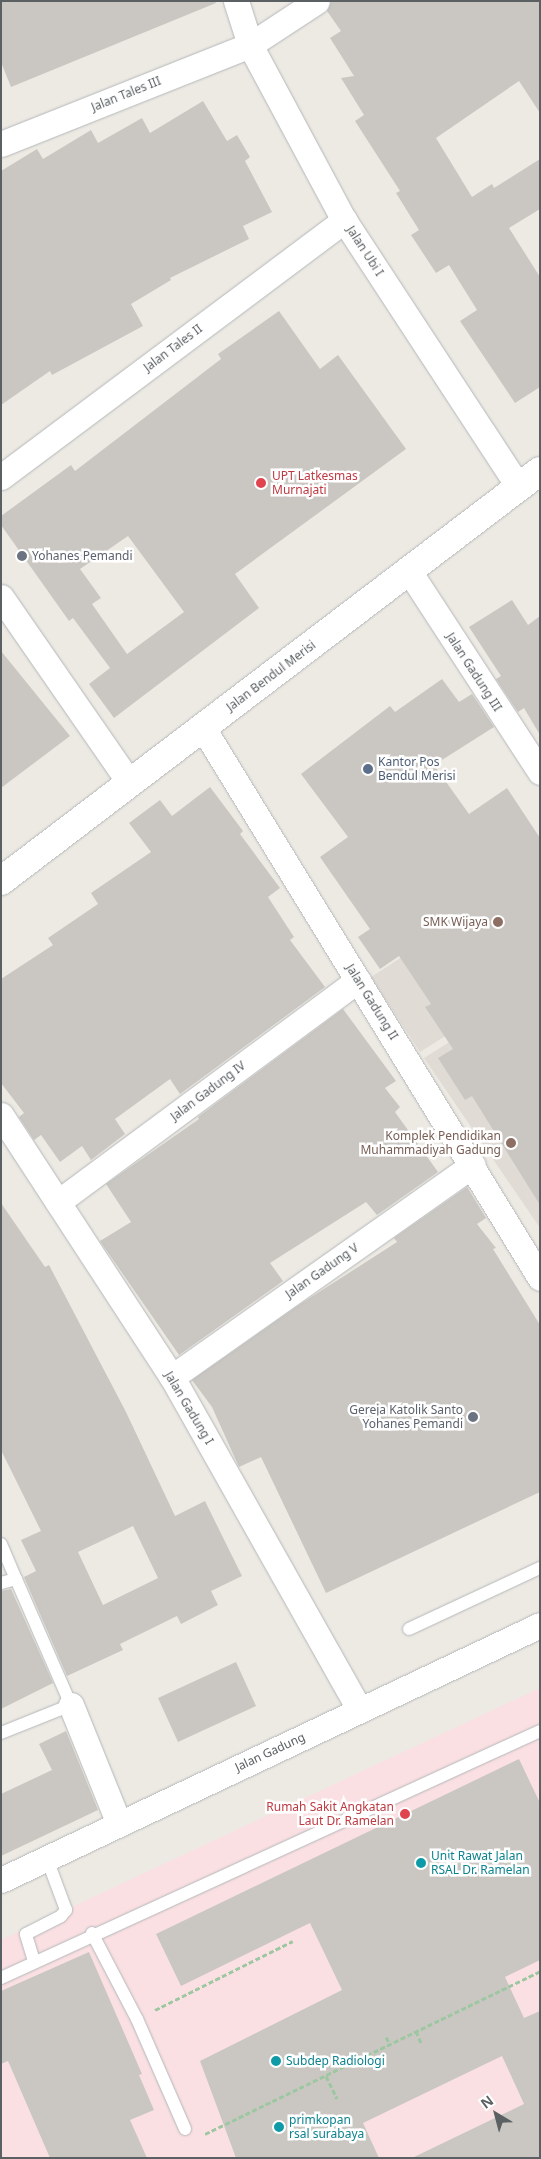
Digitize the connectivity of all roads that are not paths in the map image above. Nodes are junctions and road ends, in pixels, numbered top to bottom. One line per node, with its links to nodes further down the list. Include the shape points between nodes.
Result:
1 (236, 1): 3 (street, Jalan Ubi I)
2 (317, 1): 3 (street, Jalan Tales III)
3 (250, 45): 4 (street, Jalan Tales III); 5 (street, Jalan Ubi I)
4 (1, 144)
5 (344, 220): 6 (street, Jalan Tales II); 7 (street, Jalan Ubi I)
6 (1, 477)
7 (529, 479): 8 (street, Jalan Bendul Merisi)
8 (409, 571): 10 (street, Jalan Bendul Merisi); 11 (street, Jalan Gadung III)
9 (1, 597): 12 (street)
10 (203, 728): 12 (street, Jalan Bendul Merisi); 14 (street, Jalan Gadung II)
11 (540, 772)
12 (130, 783): 13 (street, Jalan Bendul Merisi)
13 (1, 881)
14 (358, 980): 16 (street, Jalan Gadung II); 17 (street, Jalan Gadung IV)
15 (1, 1115): 17 (street, Jalan Gadung I)
16 (473, 1165): 18 (street, Jalan Gadung II); 19 (street, Jalan Gadung V)
17 (58, 1202): 19 (street, Jalan Gadung I)
18 (540, 1278)
19 (172, 1377): 27 (street, Jalan Gadung I)
20 (1, 1544): 22 (lane)
21 (540, 1568): 25 (lane)
22 (16, 1579): 23 (lane); 26 (lane)
23 (1, 1583)
24 (540, 1626): 27 (street, Jalan Gadung)
25 (409, 1629)
26 (71, 1706): 29 (lane); 30 (street)
27 (360, 1710): 30 (street, Jalan Gadung)
28 (540, 1732): 33 (lane)
29 (1, 1733)
30 (118, 1824): 31 (street, Jalan Gadung)
31 (47, 1859): 32 (street, Jalan Gadung); 34 (lane, via 66,1910 61,1916 26,1934)
32 (1, 1880)
33 (92, 1933): 34 (lane); 36 (lane, via 137,2019)
34 (34, 1961): 35 (lane)
35 (1, 1978)
36 (185, 2129)

